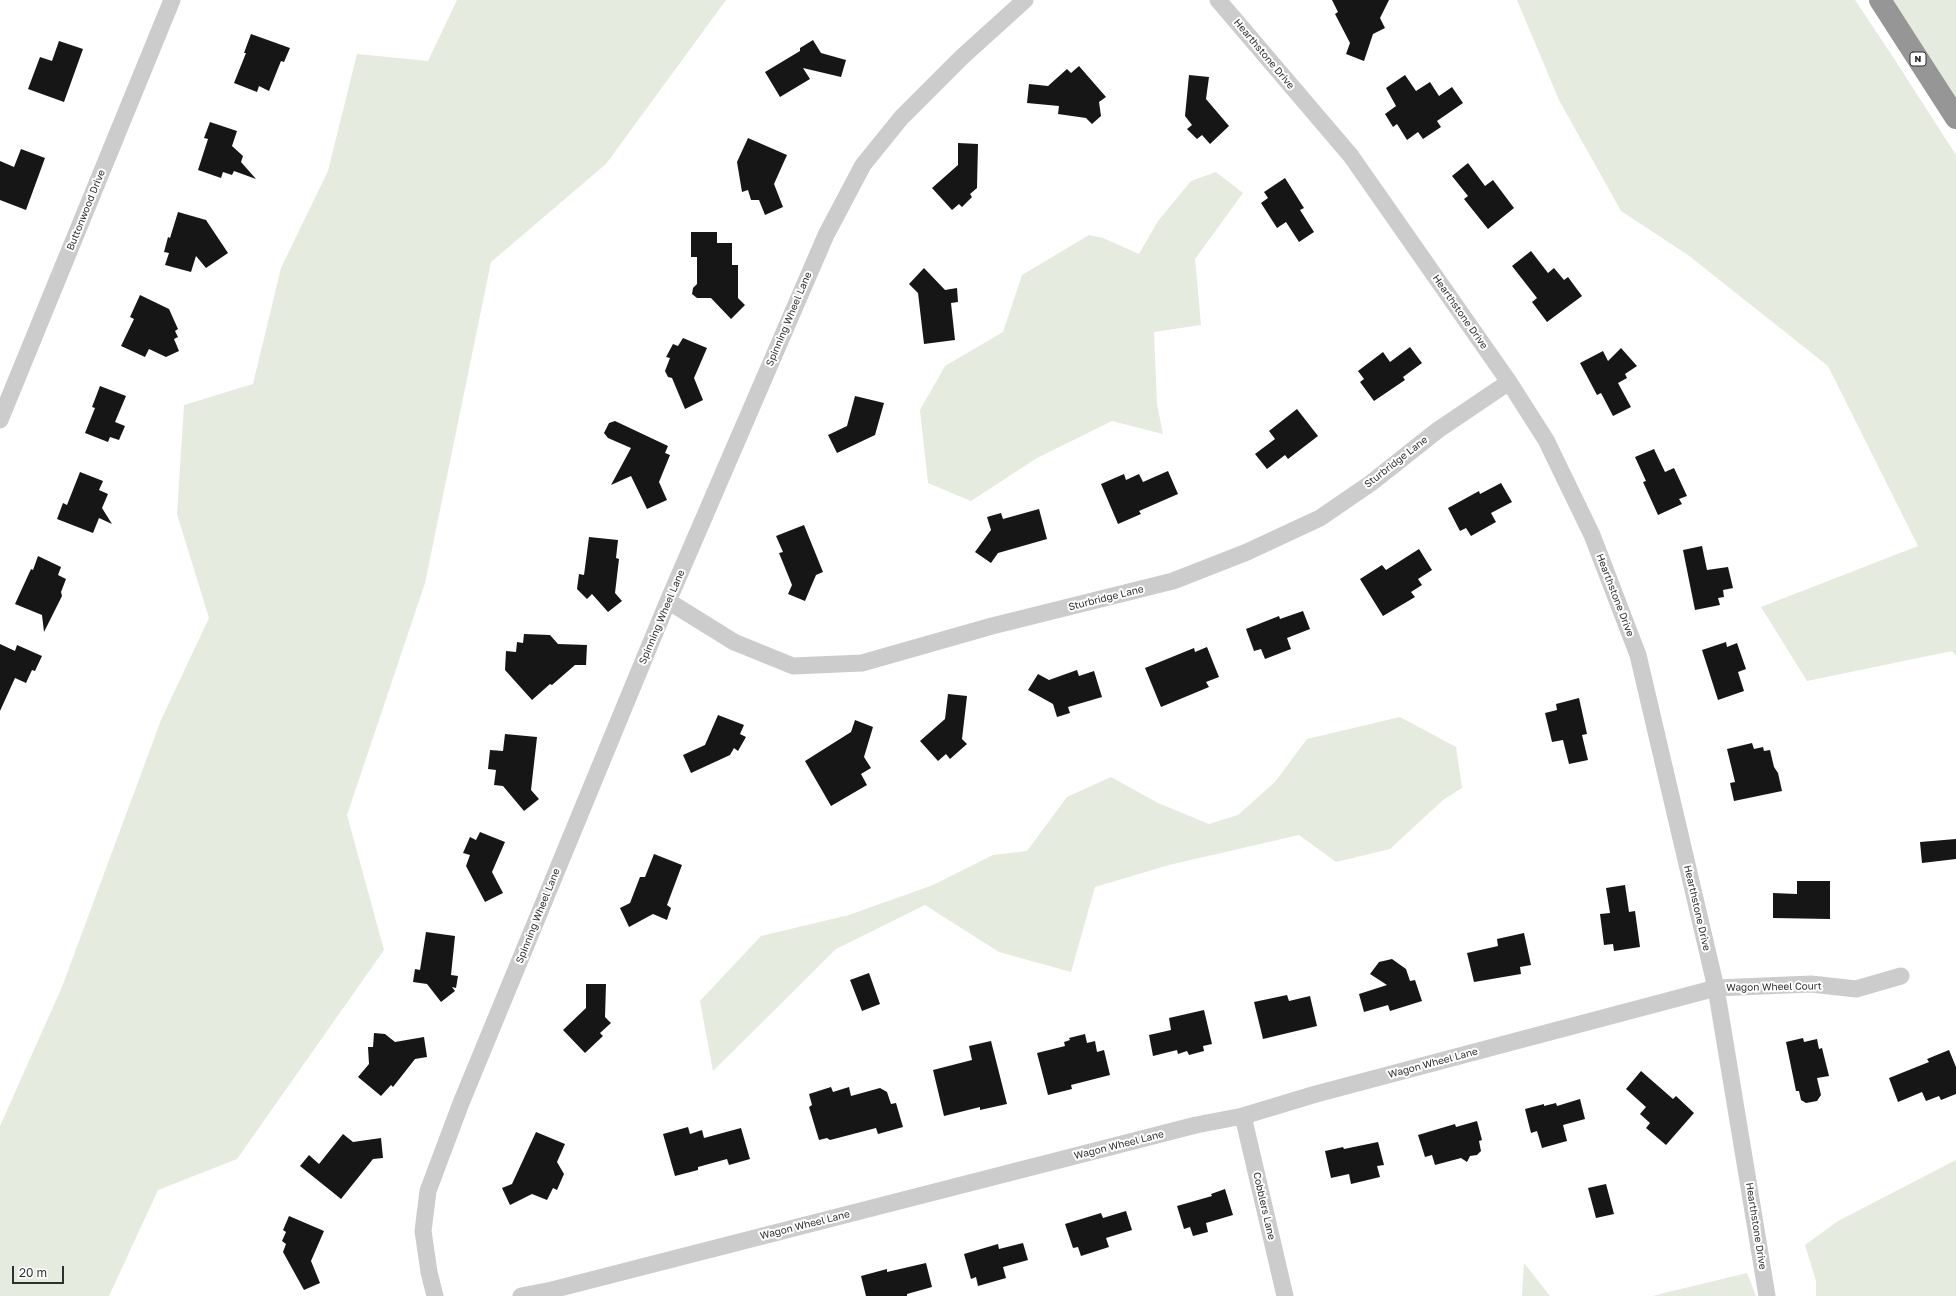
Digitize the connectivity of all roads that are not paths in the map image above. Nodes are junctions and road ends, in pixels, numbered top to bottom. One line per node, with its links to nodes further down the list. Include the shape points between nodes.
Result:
1 (172, 0): 7 (street, Buttonwood Drive)
2 (1025, 0): 8 (street, Spinning Wheel Lane, via 962,57 906,113 862,165 826,235)
3 (1218, 0): 6 (street, Hearthstone Drive, via 1351,156)
4 (1880, 0): 5 (highway, N)
5 (1956, 118)
6 (1509, 382): 8 (street, Sturbridge Lane, via 1438,430 1371,483 1320,518 1247,552 1173,581 992,626 862,663 793,666 734,642); 10 (street, Hearthstone Drive, via 1546,440 1592,535 1638,655)
7 (0, 420)
8 (668, 601): 12 (street, Spinning Wheel Lane, via 464,1096 428,1191 423,1231)
9 (1901, 976): 10 (street, Wagon Wheel Court, via 1856,989 1811,984)
10 (1716, 988): 11 (street, Wagon Wheel Lane, via 1324,1092); 15 (street, Hearthstone Drive)
11 (1243, 1116): 13 (street, Wagon Wheel Lane, via 1188,1127); 14 (street, Cobblers Lane)
12 (435, 1296)
13 (521, 1296)
14 (1285, 1296)
15 (1767, 1296)

